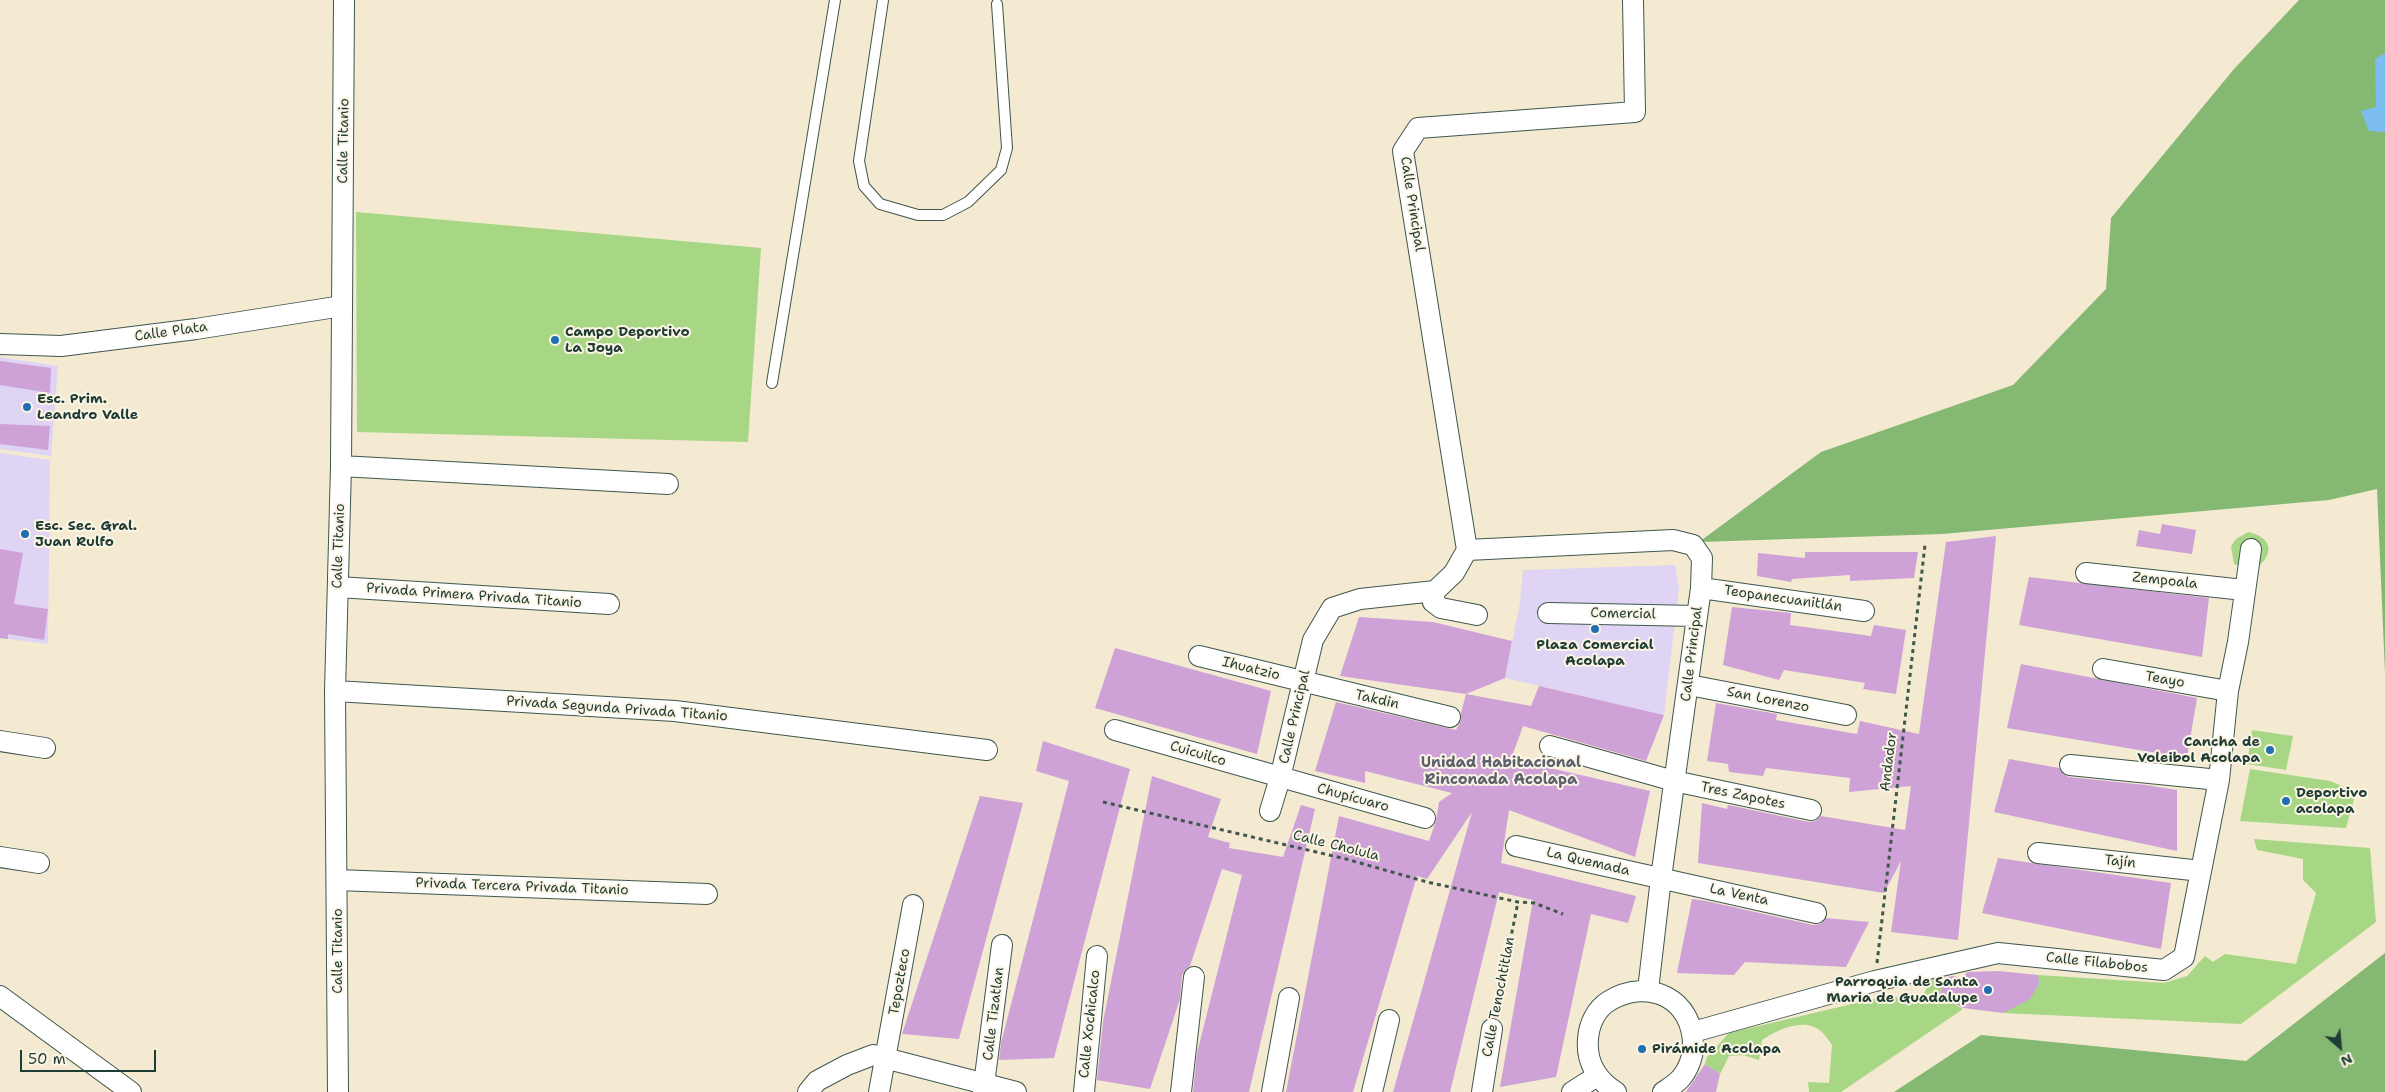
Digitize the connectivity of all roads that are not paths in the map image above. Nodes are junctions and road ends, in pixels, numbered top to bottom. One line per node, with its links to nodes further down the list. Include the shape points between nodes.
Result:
1 (344, 0): 6 (street, Calle Titanio)
2 (835, 0): 8 (lane)
3 (883, 0): 5 (lane, via 859,161 864,186 880,204 918,215 943,215 968,202 1001,170 1007,148)
4 (1633, 0): 12 (street, Calle Principal, via 1634,112 1418,128 1403,151)
5 (997, 4)
6 (342, 306): 7 (street, Calle Plata, via 61,346); 9 (street, Calle Titanio)
7 (0, 344)
8 (772, 384)
9 (341, 466): 10 (street); 14 (street, Calle Titanio)
10 (668, 484)
11 (2251, 549): 16 (street, Calle Filabobos)
12 (1467, 550): 15 (street, Calle Principal, via 1673,540 1693,545 1702,558); 17 (street, via 1454,573)
13 (2086, 572): 16 (street, Zempoala)
14 (338, 587): 18 (street, Privada Primera Privada Titanio); 27 (street, Calle Titanio)
15 (1701, 588): 19 (street, Teopanecuanitlán); 22 (street, Calle Principal)
16 (2244, 590): 28 (street, Calle Filabobos)
17 (1436, 591): 21 (street, via 1433,602 1441,608); 25 (street, Calle Principal, via 1360,599 1332,608 1313,640)
18 (609, 604)
19 (1864, 610)
20 (1548, 613): 22 (street, Comercial)
21 (1477, 615)
22 (1697, 616): 26 (street, Calle Principal)
23 (1199, 656): 25 (street, Ihuatzio)
24 (2103, 669): 28 (street, Teayo)
25 (1303, 683): 30 (street, Takdin); 37 (street, Calle Principal)
26 (1689, 685): 29 (street, San Lorenzo); 39 (street, Calle Principal)
27 (335, 691): 35 (street, Privada Segunda Privada Titanio, via 675,711); 49 (street, Calle Titanio)
28 (2228, 692): 38 (street, Calle Filabobos)
29 (1846, 715)
30 (1450, 717)
31 (1115, 730): 37 (street, Cuicuilco)
32 (0, 741): 34 (street)
33 (1550, 746): 39 (street, Tres Zapotes)
34 (46, 748)
35 (987, 750)
36 (2070, 765): 38 (street)
37 (1280, 778): 41 (street, Calle Principal); 42 (street, Chupícuaro)
38 (2219, 780): 47 (street, Calle Filabobos)
39 (1674, 781): 40 (street, Tres Zapotes); 48 (street, Calle Principal)
40 (1811, 810)
41 (1270, 811)
42 (1425, 818)
43 (1516, 846): 48 (street, La Quemada)
44 (2038, 853): 47 (street, Tajín)
45 (0, 857): 46 (street)
46 (39, 863)
47 (2201, 871): 61 (street, Calle Filabobos, via 2184,956 2164,970 1998,953 1875,981)
48 (1661, 878): 52 (street, La Venta); 56 (street, Calle Principal)
49 (337, 880): 50 (street, Privada Tercera Privada Titanio); 67 (street, Calle Titanio)
50 (708, 894)
51 (913, 905): 62 (street, Tepozteco)
52 (1816, 913)
53 (1002, 946): 65 (street, Calle Tizatlan)
54 (1097, 956): 71 (street, Calle Xochicalco)
55 (1194, 977): 72 (street)
56 (1648, 990): 61 (street, via 1669,998 1684,1012); 63 (street, via 1623,993 1601,1006 1588,1028 1587,1053)
57 (0, 996): 64 (street)
58 (1289, 998): 73 (street)
59 (1389, 1020): 74 (street)
60 (1492, 1029): 75 (street, Calle Tenochtitlan)
61 (1693, 1032): 78 (street, via 1693,1056 1682,1078)
62 (886, 1059): 65 (street); 68 (street, via 873,1055 847,1065 818,1081); 69 (street, Tepozteco)
63 (1596, 1076): 76 (street); 77 (street)
64 (110, 1085): 66 (street)
65 (984, 1088): 70 (street)
66 (130, 1092)
67 (338, 1092)
68 (808, 1092)
69 (879, 1092)
70 (1016, 1092)
71 (1084, 1092)
72 (1180, 1092)
73 (1272, 1092)
74 (1372, 1092)
75 (1482, 1092)
76 (1572, 1092)
77 (1616, 1092)
78 (1663, 1092)

